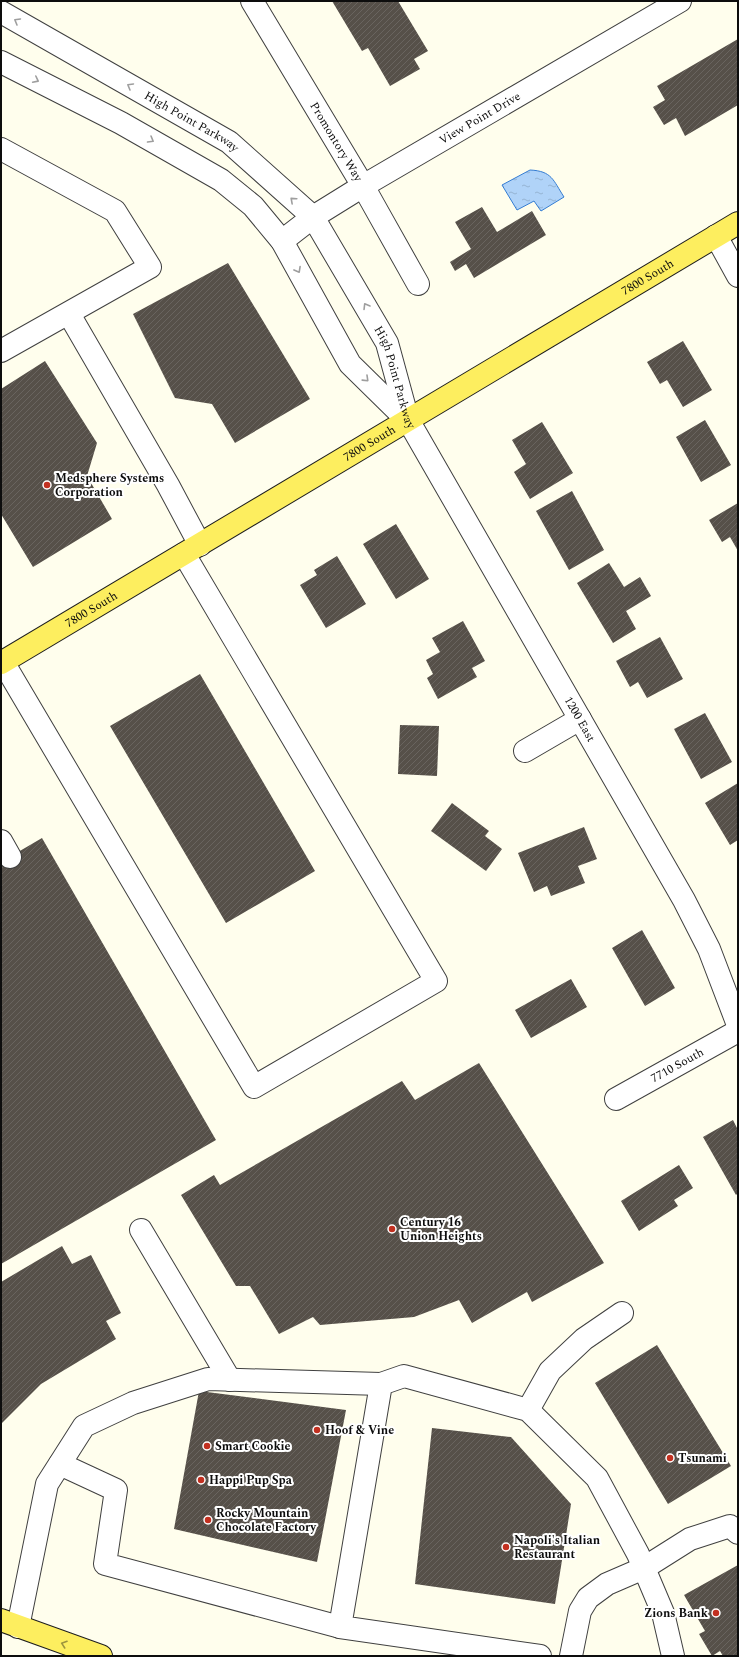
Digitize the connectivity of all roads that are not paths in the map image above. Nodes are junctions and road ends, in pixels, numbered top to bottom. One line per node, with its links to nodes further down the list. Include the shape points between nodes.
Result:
1 (252, 1): 6 (street, Promontory Way)
2 (680, 1): 6 (street, View Point Drive)
3 (1, 12): 7 (street, High Point Parkway, one-way to 3, via 230,142)
4 (1, 62): 10 (street, High Point Parkway, one-way to 10, via 121,123 221,180 253,206)
5 (1, 150): 13 (street, via 115,211 150,268)
6 (363, 186): 7 (street, View Point Drive); 12 (street, Promontory Way)
7 (313, 217): 10 (street, View Point Drive); 15 (street, High Point Parkway, one-way to 7, via 388,343)
8 (738, 223): 9 (main road, 7800 South)
9 (716, 236): 11 (street); 15 (main road, 7800 South)
10 (282, 241): 15 (street, High Point Parkway, one-way to 15, via 350,364)
11 (738, 276)
12 (418, 284)
13 (69, 314): 14 (street); 16 (street, via 168,485)
14 (4, 344)
15 (408, 420): 16 (main road, 7800 South); 18 (street, 1200 East)
16 (192, 549): 17 (main road, 7800 South); 17 (street, via 436,981 254,1087)
17 (2, 663)
18 (580, 719): 19 (street); 20 (street, 1200 East, via 709,949)
19 (525, 751)
20 (738, 1025)
21 (738, 1031): 22 (street, 7710 South)
22 (616, 1099)
23 (141, 1230): 25 (street)
24 (622, 1313): 27 (street, via 584,1339 550,1370)
25 (230, 1380): 26 (street); 28 (street, via 208,1379 133,1403 84,1426)
26 (381, 1384): 27 (street, via 404,1376); 32 (street)
27 (528, 1410): 30 (street, via 597,1478)
28 (60, 1464): 31 (street, via 47,1484); 32 (street, via 116,1490 105,1564)
29 (734, 1529): 30 (street, via 690,1539)
30 (644, 1568): 35 (street, via 607,1584 588,1598 580,1611); 36 (street, via 663,1612)
31 (9, 1624): 33 (main road, one-way to 31)
32 (340, 1627): 34 (street)
33 (101, 1656)
34 (540, 1656)
35 (571, 1656)
36 (673, 1656)

